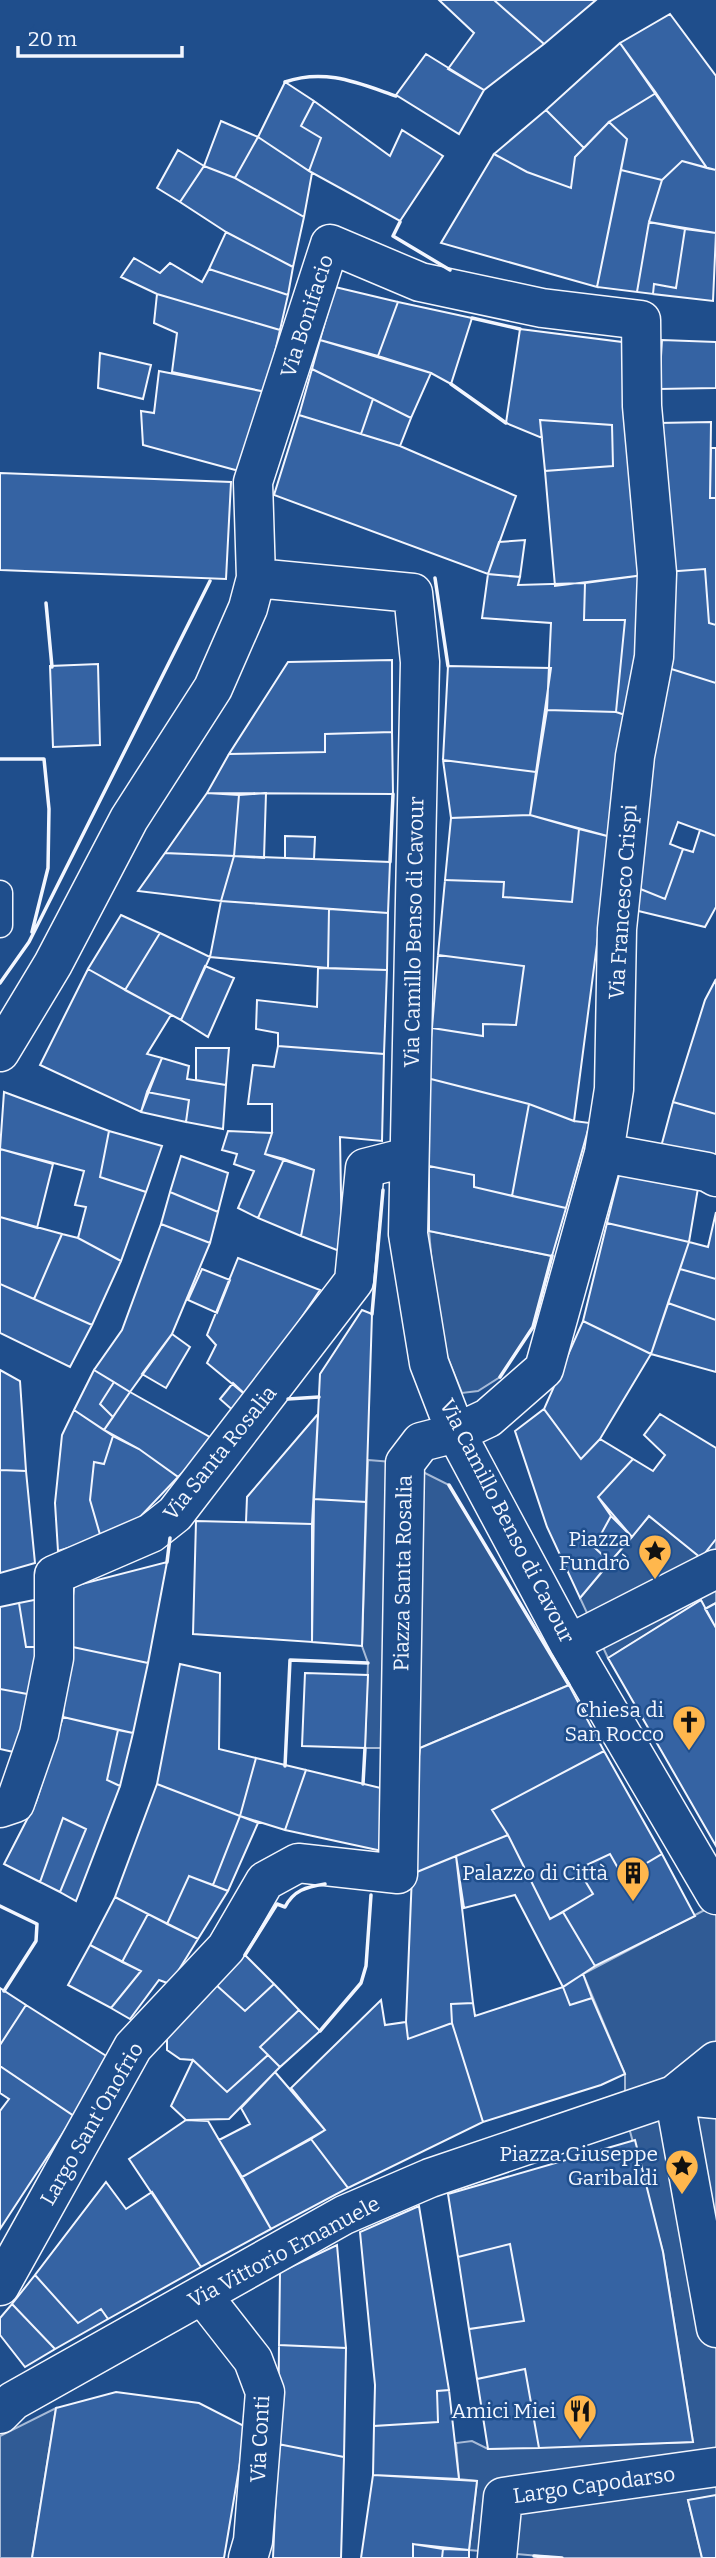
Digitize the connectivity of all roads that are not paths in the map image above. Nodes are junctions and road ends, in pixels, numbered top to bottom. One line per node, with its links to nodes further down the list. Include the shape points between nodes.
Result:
1 (640, 320): 2 (street, Via Bonifacio, via 542,308 420,282 330,244 253,482); 6 (street, Via Francesco Crispi, via 642,406 657,573 654,657 635,756 617,929 614,1089)
2 (256, 578): 5 (street, via 213,688 129,819 53,964); 7 (street, Via Camillo Benso di Cavour, via 413,593 420,662)
3 (0, 893): 4 (lane)
4 (0, 925)
5 (0, 1052)
6 (604, 1153): 8 (street); 9 (street, Via Francesco Crispi, via 544,1369 488,1418)
7 (408, 1157): 9 (street, Via Camillo Benso di Cavour, via 408,1234 429,1363); 12 (street, Via Santa Rosalia, via 365,1168 355,1281 176,1514 151,1533 54,1575 54,1658 39,1734 15,1803)
8 (716, 1177)
9 (456, 1433): 11 (street, Via Camillo Benso di Cavour); 13 (street, Piazza Santa Rosalia, via 421,1442 405,1463)
10 (716, 1569): 11 (street)
11 (569, 1644): 14 (street, Via Camillo Benso di Cavour)
12 (0, 1808)
13 (398, 1874): 18 (street, Largo Sant'Onofrio, via 298,1863 265,1881 226,1948 133,2048)
14 (716, 1895)
15 (716, 2061): 16 (street)
16 (674, 2095): 17 (street); 19 (street, Via Vittorio Emanuele, via 418,2183 344,2215); 20 (street)
17 (716, 2099)
18 (0, 2286)
19 (203, 2295): 21 (street, Via Vittorio Emanuele, via 13,2401); 24 (street, Via Conti, via 253,2360 265,2392)
20 (716, 2328)
21 (0, 2414)
22 (707, 2468): 23 (street, Largo Capodarso, via 503,2497)
23 (497, 2555)
24 (248, 2558)

